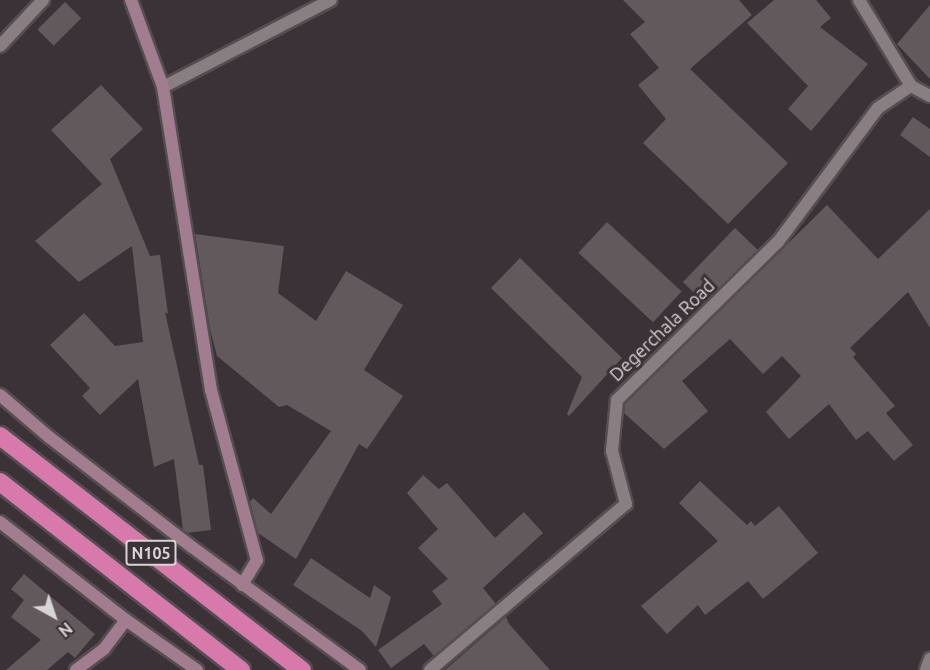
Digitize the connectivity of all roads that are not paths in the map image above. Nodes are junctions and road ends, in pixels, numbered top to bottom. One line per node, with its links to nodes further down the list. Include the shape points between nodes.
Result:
1 (43, 0): 5 (street)
2 (131, 0): 7 (main road)
3 (331, 0): 7 (street)
4 (859, 0): 6 (street)
5 (0, 46)
6 (910, 86): 8 (street); 21 (street, Degerchala Road, via 878,108 778,242 616,400 612,451 626,504)
7 (163, 87): 13 (main road, via 211,390 257,560)
8 (930, 96)
9 (0, 395): 13 (main road)
10 (0, 436): 19 (highway, N105)
11 (0, 482): 18 (highway, N105)
12 (0, 522): 14 (main road)
13 (242, 585): 20 (main road)
14 (126, 620): 16 (main road, via 104,649); 17 (main road)
15 (930, 658): 22 (street)
16 (76, 670)
17 (197, 670)
18 (241, 670)
19 (302, 670)
20 (360, 670)
21 (430, 670)
22 (926, 670)

